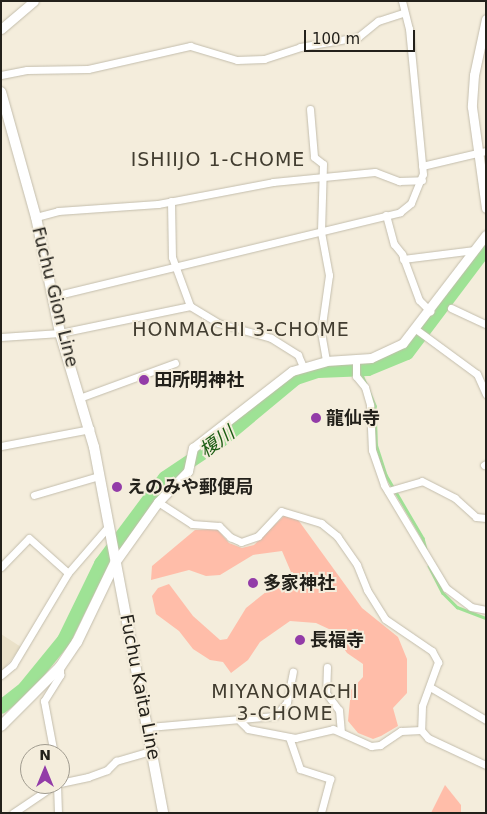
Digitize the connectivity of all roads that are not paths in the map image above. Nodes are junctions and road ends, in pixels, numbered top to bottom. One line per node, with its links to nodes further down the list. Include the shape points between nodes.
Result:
1 (34, 1): 5 (street)
2 (402, 1): 3 (street)
3 (403, 13): 6 (street, via 378,21 358,37 300,47 264,59 237,60 190,46 88,69 27,70); 10 (street, via 409,29)
4 (486, 19): 9 (street, via 472,91)
5 (1, 29)
6 (1, 75)
7 (1, 92): 16 (main road, Fuchu Gion Line)
8 (310, 109): 11 (street, via 312,147 314,157 323,164)
9 (482, 152): 10 (street); 14 (street)
10 (422, 166): 12 (street)
11 (323, 179): 12 (street, via 375,172 399,181); 13 (street, via 273,182); 17 (street)
12 (422, 180): 15 (street, via 411,203)
13 (171, 201): 16 (street, via 58,211); 21 (street)
14 (485, 203)
15 (386, 215): 17 (street); 20 (street, via 394,244)
16 (36, 217): 22 (main road, Fuchu Gion Line)
17 (320, 232): 21 (street); 30 (street, via 330,275 321,332)
18 (486, 235): 19 (street)
19 (474, 250): 20 (street); 25 (street)
20 (404, 259): 25 (street, via 419,300)
21 (174, 268): 22 (street); 23 (street)
22 (54, 296): 28 (main road, Fuchu Gion Line)
23 (190, 306): 28 (street); 33 (street, via 212,320 270,338 298,356)
24 (451, 308): 26 (street)
25 (430, 311): 27 (street)
26 (486, 324)
27 (417, 330): 31 (street, via 388,353); 34 (street, via 477,374)
28 (60, 333): 29 (street); 35 (main road, Fuchu Gion Line)
29 (1, 337)
30 (326, 361): 31 (street); 33 (street)
31 (356, 361): 39 (street, via 356,376 365,387 370,405 372,450)
32 (175, 363): 35 (street)
33 (303, 367): 41 (street, via 193,448 188,471)
34 (486, 394)
35 (82, 397): 36 (main road, Fuchu Gion Line)
36 (90, 429): 37 (street); 38 (main road, Fuchu Gion Line)
37 (1, 446)
38 (99, 476): 40 (street); 43 (main road, Fuchu Gion Line)
39 (388, 491): 42 (street, via 422,481 455,498 476,517); 47 (street, via 446,588 471,607)
40 (34, 495)
41 (158, 502): 44 (street); 52 (street, via 192,524 219,526 241,542 258,536 281,511 321,523 337,536 357,565 366,590 385,619 432,651 438,662)
42 (486, 518)
43 (107, 528): 44 (main road, Fuchu Gion Line); 46 (street)
44 (115, 557): 49 (main road, via 77,642); 56 (main road, Fuchu Kaita Line)
45 (1, 567): 46 (street, via 29,538)
46 (68, 574): 51 (street, via 13,665)
47 (486, 610)
48 (327, 666): 58 (street, via 326,693 339,710)
49 (60, 667): 55 (main road); 60 (street, via 60,675 44,701)
50 (293, 672): 54 (street, via 283,711 265,719)
51 (1, 675)
52 (430, 687): 53 (street); 57 (street, via 422,706)
53 (486, 720)
54 (240, 721): 56 (street); 59 (street, via 248,729)
55 (1, 726)
56 (149, 727): 61 (main road, Fuchu Kaita Line)
57 (421, 730): 58 (street, via 401,732 380,745 371,746); 62 (street, via 428,738)
58 (341, 731): 59 (street, via 333,729)
59 (289, 737): 69 (street, via 300,769 330,779)
60 (52, 744)
61 (154, 750): 63 (street, via 116,761 106,770); 68 (main road, Fuchu Kaita Line)
62 (486, 765)
63 (70, 781)
64 (42, 794): 66 (street)
65 (58, 794): 67 (street)
66 (13, 813)
67 (58, 813)
68 (163, 813)
69 (321, 813)

